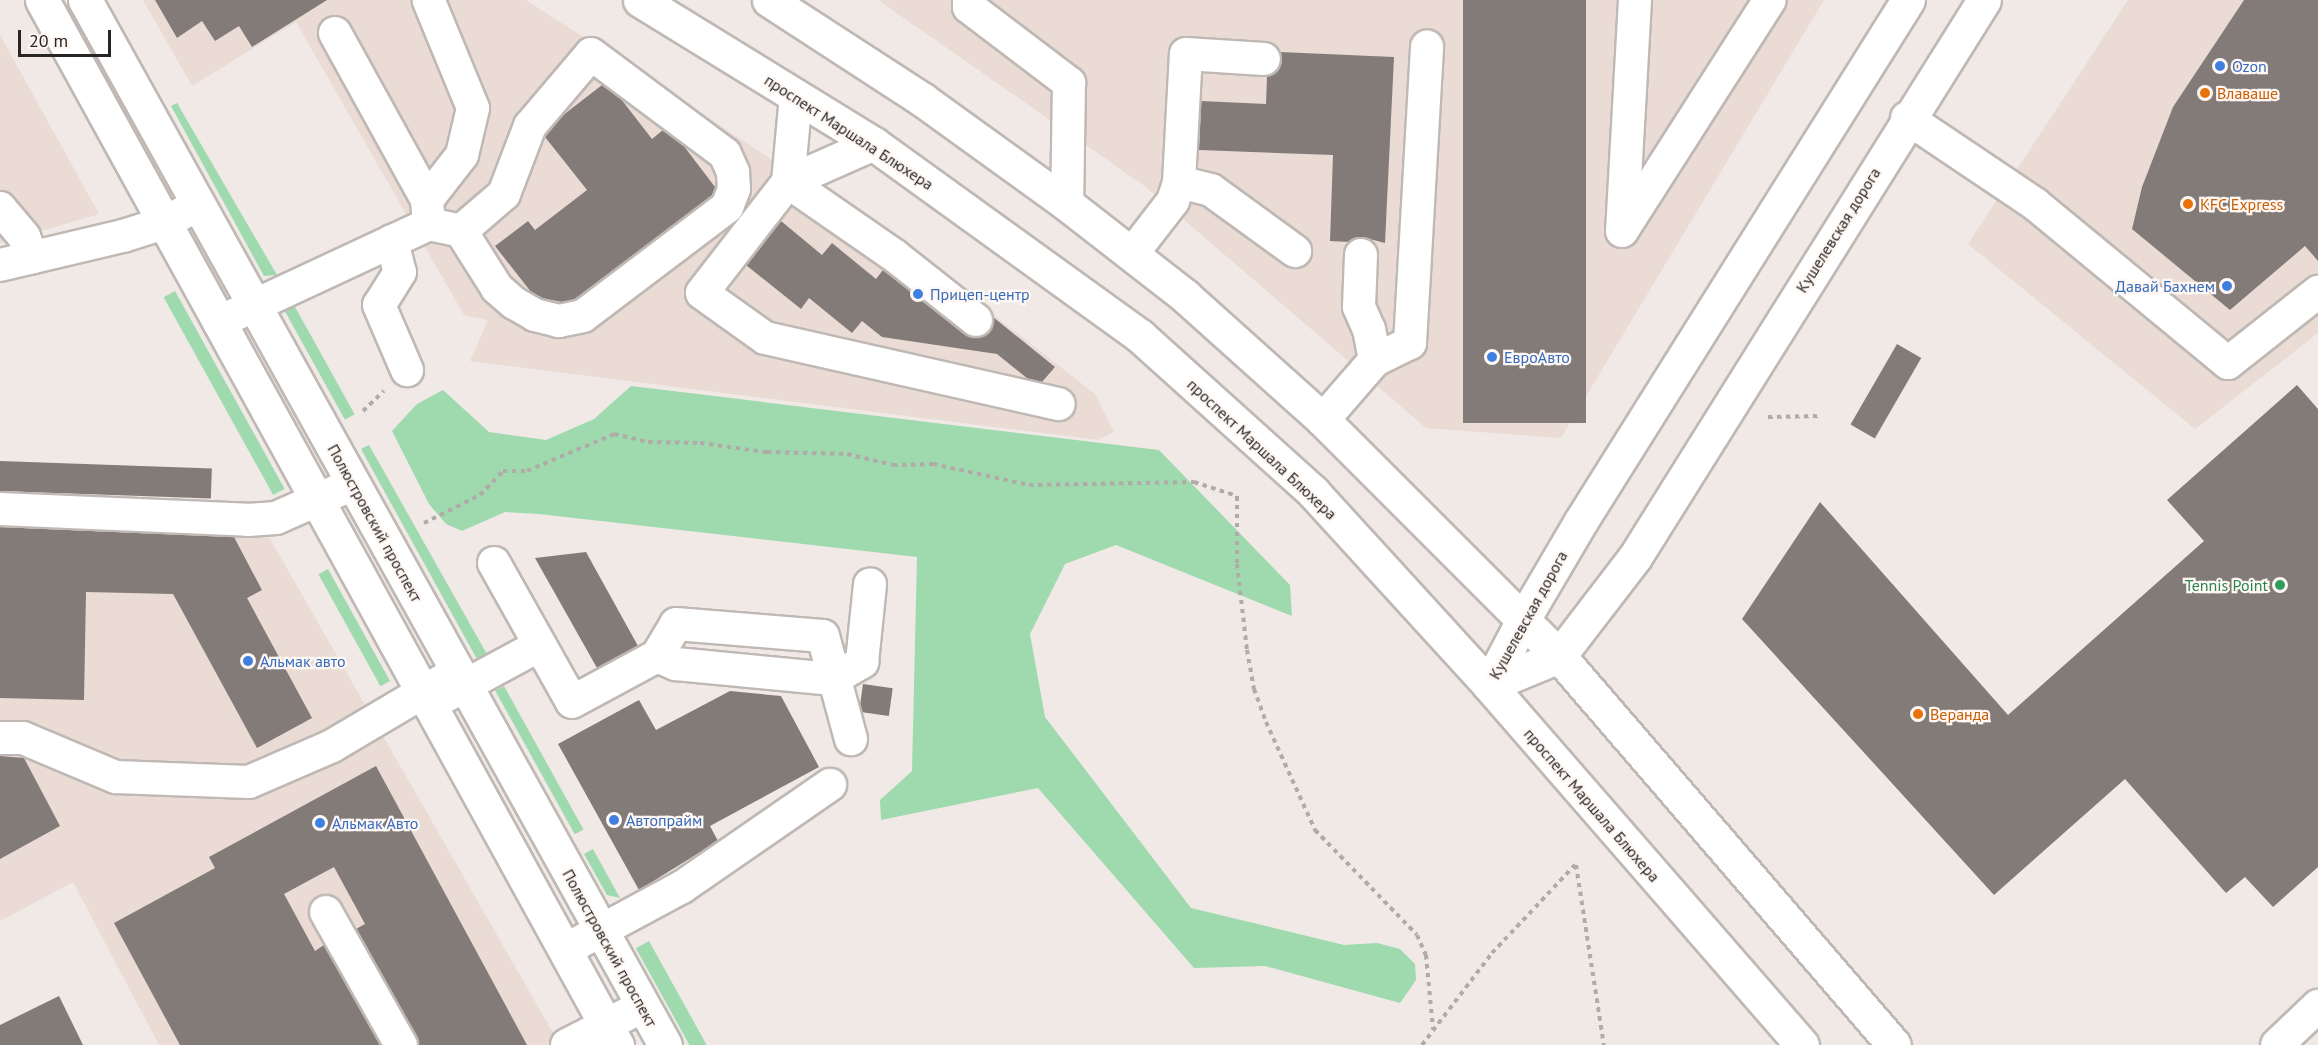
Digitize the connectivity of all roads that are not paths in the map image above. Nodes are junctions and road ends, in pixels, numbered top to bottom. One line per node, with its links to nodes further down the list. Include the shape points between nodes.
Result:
1 (42, 0): 23 (main road)
2 (85, 0): 20 (main road, Полюстровский проспект)
3 (640, 0): 14 (main road, проспект Маршала Блюхера)
4 (769, 0): 19 (main road, via 923,100)
5 (969, 0): 19 (lane, via 969,7 1069,82)
6 (1635, 0): 7 (lane, via 1622,231)
7 (1770, 0)
8 (1908, 0): 44 (main road, Кушелевская дорога)
9 (1984, 0): 15 (main road, Кушелевская дорога)
10 (429, 1): 22 (lane, via 473,108 462,155)
11 (335, 33): 22 (lane)
12 (1427, 46): 35 (lane, via 1410,343)
13 (1264, 59): 18 (lane, via 1186,54)
14 (796, 96): 16 (main road, проспект Маршала Блюхера); 17 (lane)
15 (1907, 118): 31 (lane, via 2035,204 2228,363); 47 (main road, Кушелевская дорога, via 1635,557)
16 (874, 144): 17 (lane); 50 (main road, проспект Маршала Блюхера, via 1140,336 1312,492)
17 (788, 182): 33 (lane, via 895,256); 37 (lane, via 702,293 765,338)
18 (1179, 182): 26 (lane, via 1211,190); 27 (lane, via 1173,201)
19 (1067, 204): 27 (main road)
20 (198, 205): 23 (lane); 32 (main road, Полюстровский проспект)
21 (0, 208): 29 (lane, via 24,237)
22 (428, 212): 24 (lane); 25 (lane)
23 (164, 223): 29 (lane); 34 (main road)
24 (461, 231): 24 (lane, via 504,194 530,126 591,54 725,154 733,172 734,189 726,207 583,316 559,321 535,315 514,303 497,288)
25 (392, 241): 32 (lane); 36 (lane, via 400,272 379,305)
26 (1295, 251)
27 (1132, 254): 38 (main road)
28 (1361, 255): 35 (lane, via 1359,308 1369,329)
29 (32, 258): 30 (lane)
30 (0, 265)
31 (2318, 292)
32 (253, 303): 34 (lane); 39 (main road, Полюстровский проспект)
33 (976, 320)
34 (219, 322): 40 (main road)
35 (1375, 360): 38 (lane)
36 (407, 370)
37 (1059, 404)
38 (1323, 420): 44 (main road)
39 (353, 484): 40 (lane); 48 (main road, Полюстровский проспект)
40 (320, 501): 41 (lane, via 276,518 248,520); 51 (main road)
41 (0, 509)
42 (494, 563): 45 (lane)
43 (870, 584): 49 (lane, via 862,662)
44 (1524, 618): 47 (main road); 50 (main road, Кушелевская дорога)
45 (540, 645): 46 (lane, via 572,702); 48 (lane)
46 (657, 656): 49 (lane, via 676,664); 49 (lane, via 676,624 823,636)
47 (1558, 656): 50 (main road, Кушелевская дорога); 65 (main road)
48 (461, 679): 51 (lane); 56 (main road, Полюстровский проспект)
49 (833, 679): 53 (lane)
50 (1489, 685): 64 (main road, проспект Маршала Блюхера)
51 (427, 697): 52 (lane, via 332,746 249,782 116,777 23,738); 57 (main road)
52 (0, 738)
53 (851, 739)
54 (830, 785): 56 (lane, via 682,887)
55 (326, 912): 61 (lane)
56 (601, 931): 57 (lane); 58 (main road, Полюстровский проспект)
57 (565, 950): 60 (main road)
58 (643, 1006): 60 (lane); 63 (main road, Полюстровский проспект)
59 (2318, 1006): 66 (lane)
60 (611, 1035): 62 (lane)
61 (401, 1045)
62 (567, 1045)
63 (665, 1045)
64 (1802, 1045)
65 (1894, 1045)
66 (2277, 1045)

